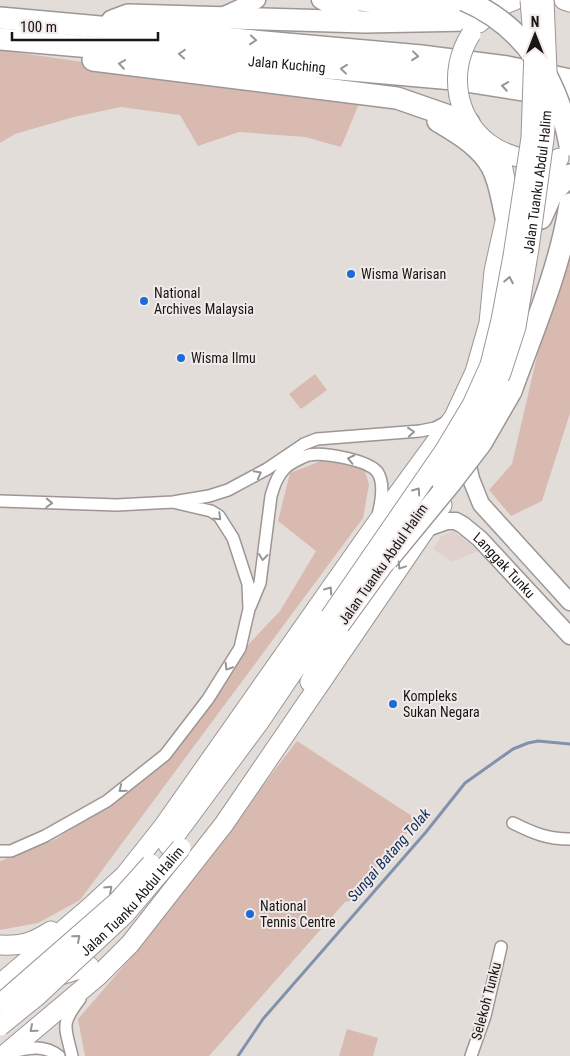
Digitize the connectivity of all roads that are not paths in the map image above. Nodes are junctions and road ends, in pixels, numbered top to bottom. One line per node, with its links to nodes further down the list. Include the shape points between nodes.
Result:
1 (257, 0): 10 (street)
2 (320, 0): 12 (street)
3 (343, 0): 9 (street, via 372,4)
4 (515, 0): 9 (main road)
5 (530, 0): 33 (main road, Jalan Tuanku Abdul Halim, one-way to 5, bridge, via 472,405 490,365 513,256 531,138 534,50)
6 (544, 0): 30 (main road, Jalan Tuanku Abdul Halim, bridge, via 548,95 516,327 501,373 479,419)
7 (564, 0): 8 (main road)
8 (570, 2)
9 (481, 5): 12 (highway, via 433,21); 18 (main road, bridge, via 481,21 463,48 457,80); 20 (highway, bridge, via 529,48 550,80 558,101)
10 (222, 16): 12 (highway); 13 (highway, via 128,15)
11 (0, 18): 13 (highway, Jalan Kuching)
12 (365, 22)
13 (100, 26): 15 (highway, Jalan Kuching, one-way to 15, via 421,56 506,67)
14 (4, 40): 16 (highway, one-way to 14, via 63,56); 17 (highway, Jalan Kuching, one-way to 14, via 453,79)
15 (570, 80)
16 (397, 98): 18 (highway); 22 (highway, via 456,132 476,148 491,166)
17 (570, 100)
18 (469, 123): 19 (main road)
19 (499, 150): 20 (main road, via 525,159); 22 (main road, Jalan Tuanku Abdul Halim, via 506,184)
20 (567, 158): 23 (highway)
21 (570, 204): 30 (highway, bridge, via 548,288 511,391 481,443)
22 (506, 217): 23 (main road, Jalan Tuanku Abdul Halim, via 510,201 525,191 531,191 538,196); 24 (main road, Jalan Tuanku Abdul Halim, via 494,271 490,323 475,372)
23 (540, 218): 25 (main road, Jalan Tuanku Abdul Halim, via 525,318 509,369)
24 (454, 417): 27 (street, one-way to 24, via 228,490 317,439 420,432); 28 (main road, Jalan Tuanku Abdul Halim)
25 (468, 466): 29 (main road, Jalan Tuanku Abdul Halim); 31 (street, Langgak Tunku, via 481,504)
26 (0, 501): 27 (street, one-way to 27, via 117,505)
27 (173, 502): 32 (street, one-way to 32, via 219,516 233,538 248,584)
28 (376, 524): 32 (street, one-way to 32, via 382,493 379,473 367,464 346,458 309,455 286,467 271,496 260,583); 34 (main road, Jalan Tuanku Abdul Halim, one-way to 28)
29 (427, 528): 35 (street, Langgak Tunku, via 447,521 463,525 480,539); 38 (main road, Jalan Tuanku Abdul Halim, one-way to 38)
30 (387, 560): 33 (main road, Jalan Tuanku Abdul Halim, bridge)
31 (570, 602)
32 (249, 609): 41 (street, one-way to 41, via 240,648 208,699 165,755 99,805 45,836 10,851)
33 (335, 625): 36 (main road, Jalan Tuanku Abdul Halim); 38 (main road, via 311,679 234,802); 40 (main road, Jalan Tuanku Abdul Halim)
34 (301, 630): 36 (main road); 42 (main road, Jalan Tuanku Abdul Halim, one-way to 34, via 125,875 163,827)
35 (570, 636)
36 (189, 816): 40 (main road, Jalan Tuanku Abdul Halim)
37 (513, 823): 39 (street, via 534,834)
38 (224, 824): 46 (main road, Jalan Tuanku Abdul Halim, via 130,944)
39 (570, 840)
40 (174, 847): 48 (main road, Jalan Tuanku Abdul Halim, one-way to 40, bridge); 49 (main road, Jalan Tuanku Abdul Halim, bridge, via 125,914)
41 (0, 851)
42 (88, 909): 43 (main road, Jalan Tuanku Abdul Halim); 44 (main road, via 32,942)
43 (59, 933): 46 (main road, via 49,952 48,961 54,971 70,974); 47 (main road, Jalan Tuanku Abdul Halim)
44 (0, 945)
45 (501, 947): 54 (street, Selekoh Tunku, via 485,1016)
46 (94, 971): 48 (main road, via 41,1007); 51 (main road, Jalan Tuanku Abdul Halim, one-way to 51); 53 (street, via 66,1020)
47 (2, 979): 48 (main road, via 15,995)
48 (5, 1005): 50 (main road, via 16,1016 10,1033)
49 (0, 1026)
50 (0, 1042)
51 (3, 1056): 52 (street, via 33,1048)
52 (59, 1056)
53 (72, 1056)
54 (471, 1056)

